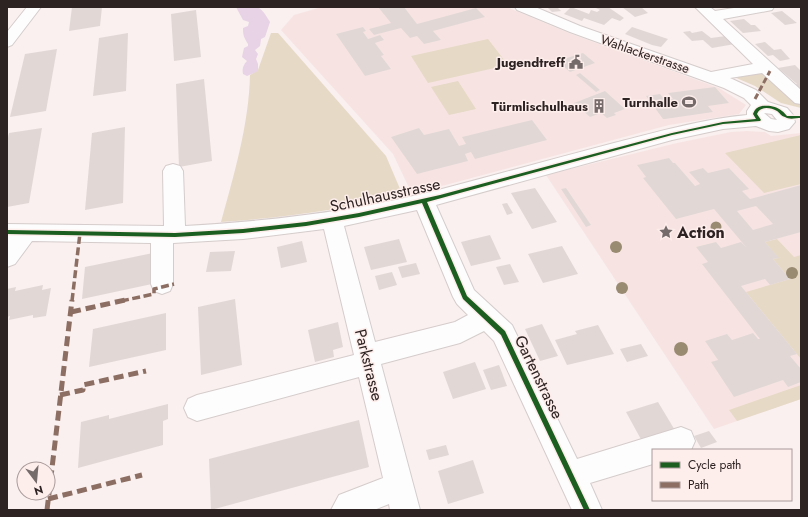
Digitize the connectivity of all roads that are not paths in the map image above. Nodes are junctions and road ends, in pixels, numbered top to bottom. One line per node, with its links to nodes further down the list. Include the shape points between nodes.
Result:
1 (34, 7): 5 (street)
2 (522, 7): 6 (street, Wahlackerstrasse)
3 (767, 7): 4 (street)
4 (707, 12): 8 (street)
5 (7, 42)
6 (618, 45): 7 (street); 9 (street, Wahlackerstrasse)
7 (606, 58)
8 (765, 67): 9 (street); 10 (street)
9 (710, 77): 11 (street, Wahlackerstrasse, via 752,96)
10 (801, 99)
11 (761, 113): 12 (street, via 768,124 777,126); 14 (street, Schulhausstrasse, via 672,134)
12 (793, 116)
13 (173, 171): 17 (street)
14 (424, 201): 15 (street, Schulhausstrasse); 20 (street, Gartenstrasse, via 465,297)
15 (332, 219): 17 (street, Schulhausstrasse, via 243,231); 21 (street, Parkstrasse)
16 (17, 232): 17 (street, Schulhausstrasse); 18 (street)
17 (168, 235): 19 (street)
18 (7, 258)
19 (162, 284)
20 (486, 317): 21 (street, via 460,332); 26 (street, Gartenstrasse, via 503,333)
21 (368, 360): 22 (street); 27 (street, Parkstrasse)
22 (197, 408)
23 (681, 441): 24 (street)
24 (655, 449)
25 (652, 450): 26 (street)
26 (571, 475): 29 (street, Gartenstrasse)
27 (402, 498): 28 (street, via 349,505)
28 (346, 510)
29 (587, 510)

